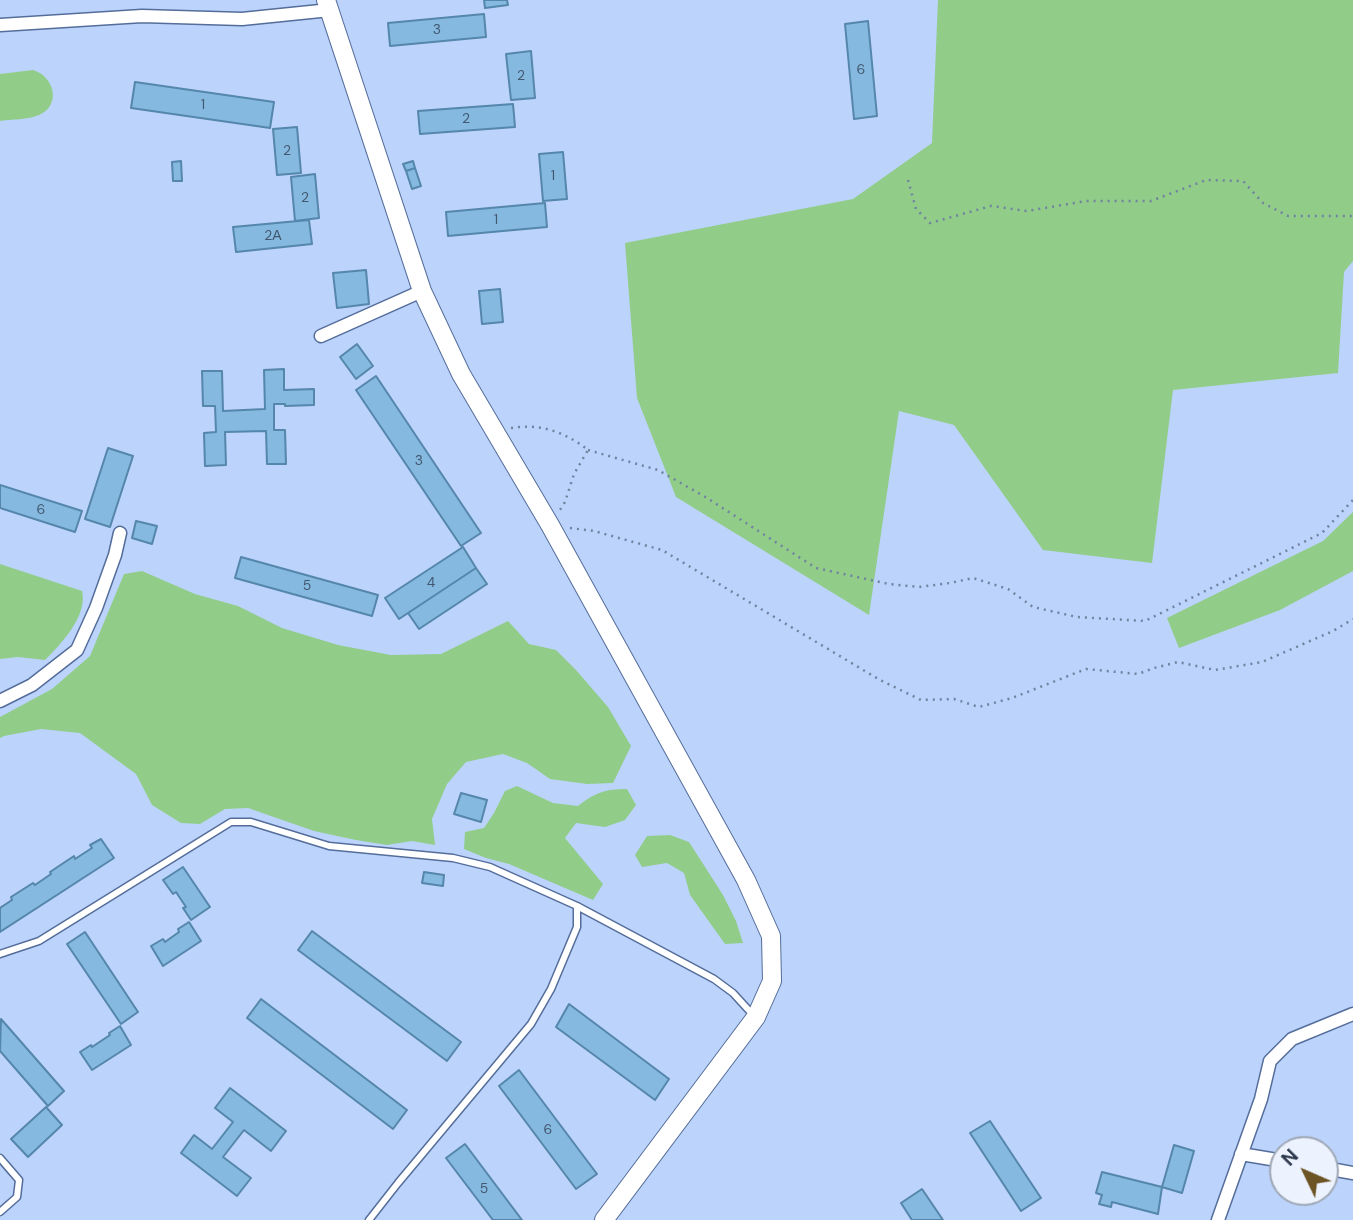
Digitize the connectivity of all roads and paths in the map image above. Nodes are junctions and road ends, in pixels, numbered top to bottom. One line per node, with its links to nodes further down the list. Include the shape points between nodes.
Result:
1 (328, 5): 2 (street, via 242,19 142,16); 5 (street)
2 (0, 25)
3 (908, 180): 4 (path, via 916,209 930,223 991,206 1027,211 1086,201 1151,201 1206,180 1243,181 1263,203 1288,216)
4 (1353, 216)
5 (422, 291): 6 (street); 7 (street, via 461,374)
6 (321, 336)
7 (494, 430): 8 (path, via 526,425 551,429); 10 (street)
8 (588, 450): 9 (path, via 658,470 816,568 919,587 973,578 1008,589 1033,607 1115,620 1145,621 1322,533); 10 (path)
9 (1353, 500)
10 (550, 525): 12 (path, via 594,531 662,550 880,680 921,700 954,699 979,707 1086,669 1138,674 1178,663 1215,670 1262,662); 17 (street, via 746,880 771,936 772,981)
11 (120, 533): 13 (street, via 78,650 32,685)
12 (1353, 619)
13 (0, 701)
14 (576, 906): 15 (lane, via 490,867 453,858 329,846 251,822 231,822 39,941); 17 (lane, via 714,979); 22 (lane, via 577,927 531,1024)
15 (0, 954)
16 (1353, 1014): 18 (street, via 1292,1039 1270,1061)
17 (756, 1017): 23 (street)
18 (1241, 1154): 20 (street); 24 (street)
19 (0, 1158): 21 (lane, via 19,1180 17,1197)
20 (1269, 1159)
21 (0, 1212)
22 (369, 1220)
23 (604, 1220)
24 (1218, 1220)

